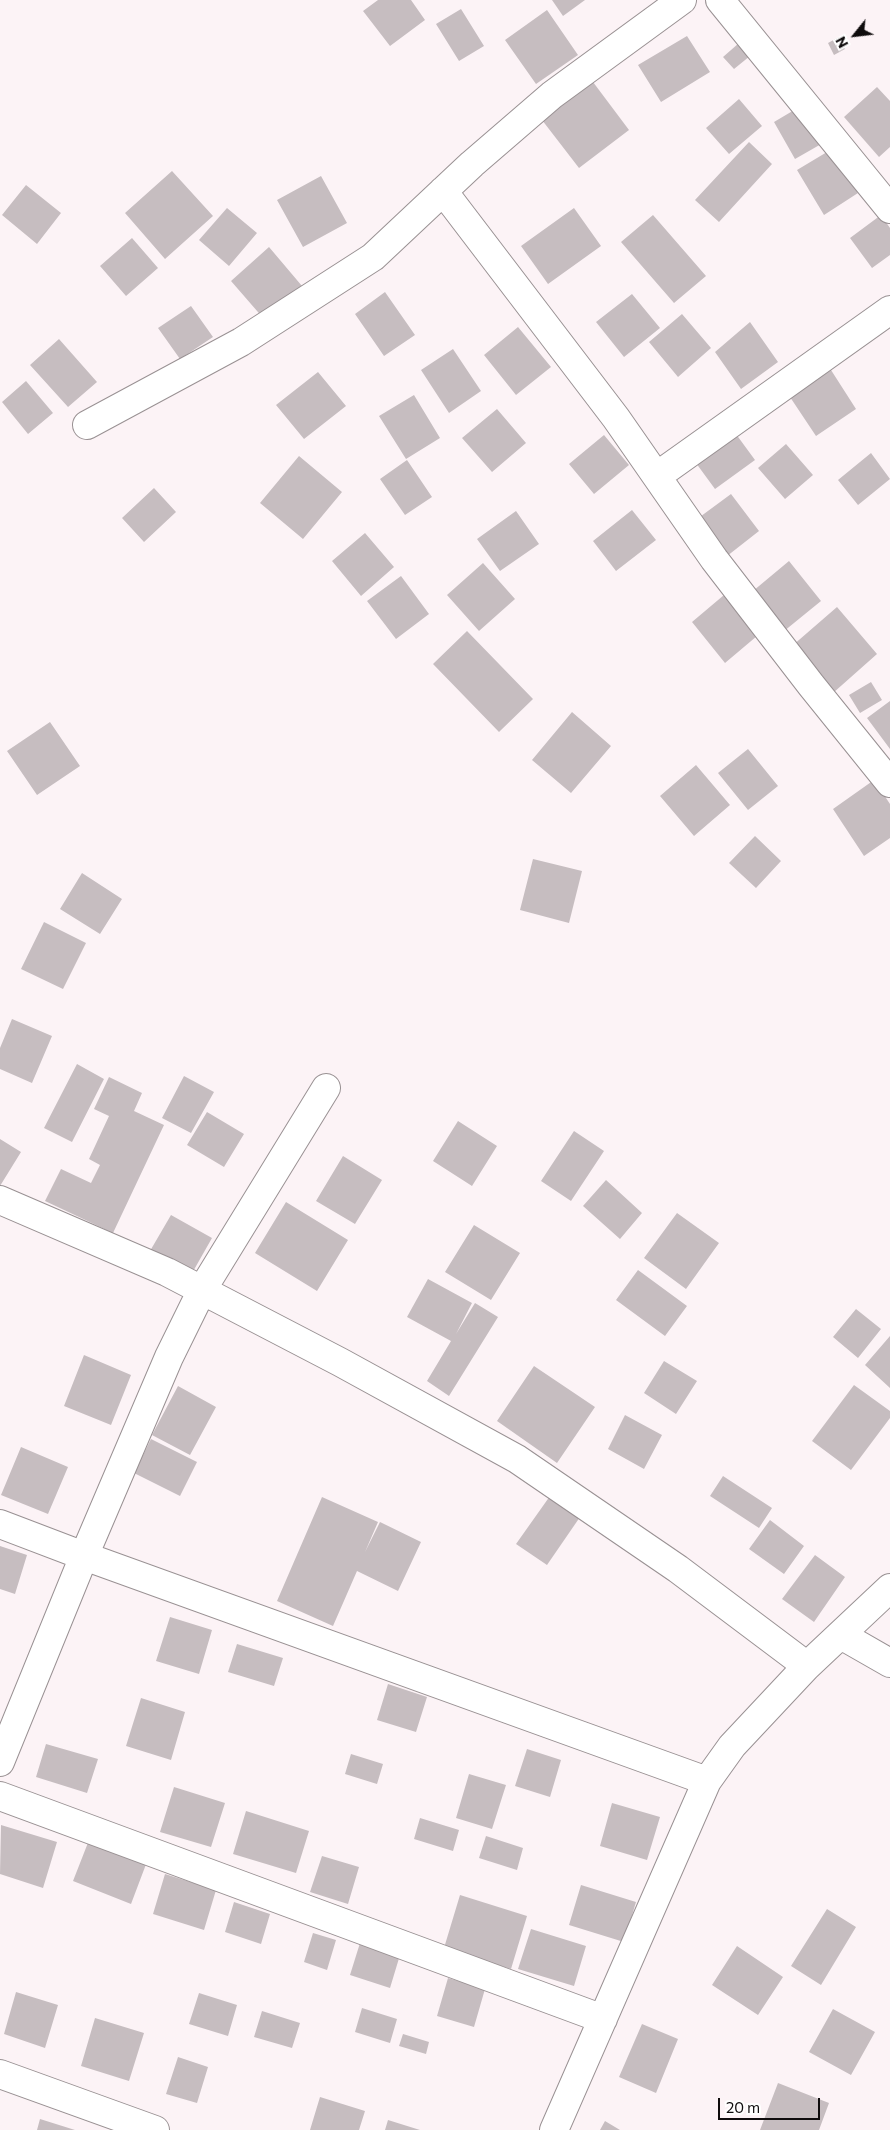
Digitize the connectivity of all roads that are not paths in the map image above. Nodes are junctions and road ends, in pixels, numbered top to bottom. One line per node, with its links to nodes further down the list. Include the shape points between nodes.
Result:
1 (682, 0): 3 (street, via 552,95)
2 (720, 0): 4 (street)
3 (443, 191): 6 (street, via 373,257 340,279 241,342); 7 (street)
4 (890, 209)
5 (890, 310): 7 (street)
6 (87, 425)
7 (657, 476): 8 (street, via 714,559)
8 (890, 783)
9 (326, 1088): 11 (street)
10 (0, 1200): 11 (street)
11 (202, 1290): 13 (street, via 169,1357); 17 (street, via 517,1459 678,1569)
12 (0, 1524): 13 (street)
13 (84, 1556): 18 (street); 19 (street)
14 (890, 1588): 15 (street)
15 (842, 1635): 16 (street); 17 (street)
16 (890, 1663)
17 (807, 1666): 19 (street, via 732,1746)
18 (0, 1762)
19 (707, 1781): 21 (street)
20 (0, 1796): 21 (street)
21 (603, 2019): 24 (street)
22 (0, 2074): 23 (street)
23 (155, 2130)
24 (554, 2130)

